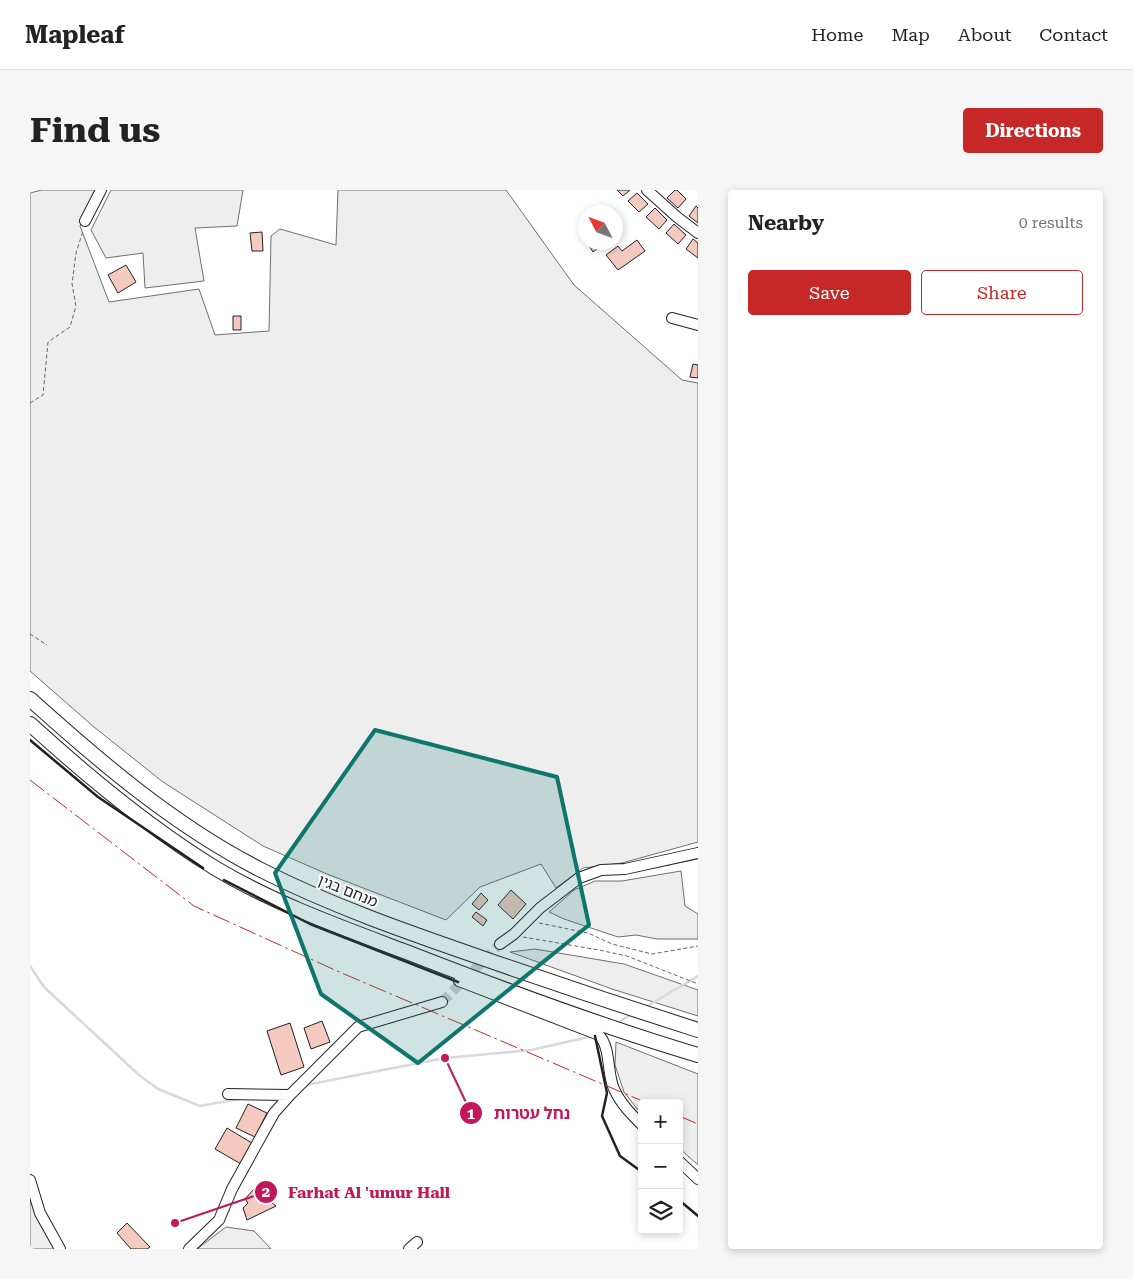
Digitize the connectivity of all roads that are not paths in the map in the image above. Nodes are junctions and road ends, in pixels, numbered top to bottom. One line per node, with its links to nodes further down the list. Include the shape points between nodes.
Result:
1 (101, 190): 3 (street)
2 (647, 190): 4 (street)
3 (85, 221)
4 (698, 233)
5 (672, 318): 6 (street)
6 (698, 325)
7 (30, 699): 13 (highway, מנחם בגין, via 170,816 260,869 398,929)
8 (30, 724): 14 (highway, via 104,789 163,833 257,890 314,917 478,980)
9 (698, 853): 10 (street, via 625,869 601,870 579,878)
10 (500, 944)
11 (459, 981): 19 (street, via 599,1035 606,1048 614,1090)
12 (442, 1002): 18 (street, via 358,1027)
13 (698, 1030)
14 (662, 1044): 15 (highway); 16 (highway)
15 (698, 1055)
16 (698, 1059)
17 (228, 1094): 18 (street)
18 (290, 1095): 25 (street, via 274,1113 232,1189 219,1220)
19 (638, 1121)
20 (683, 1165): 21 (street)
21 (698, 1179)
22 (30, 1180): 24 (street, via 40,1213)
23 (417, 1242): 26 (street)
24 (60, 1249)
25 (189, 1249)
26 (409, 1249)

